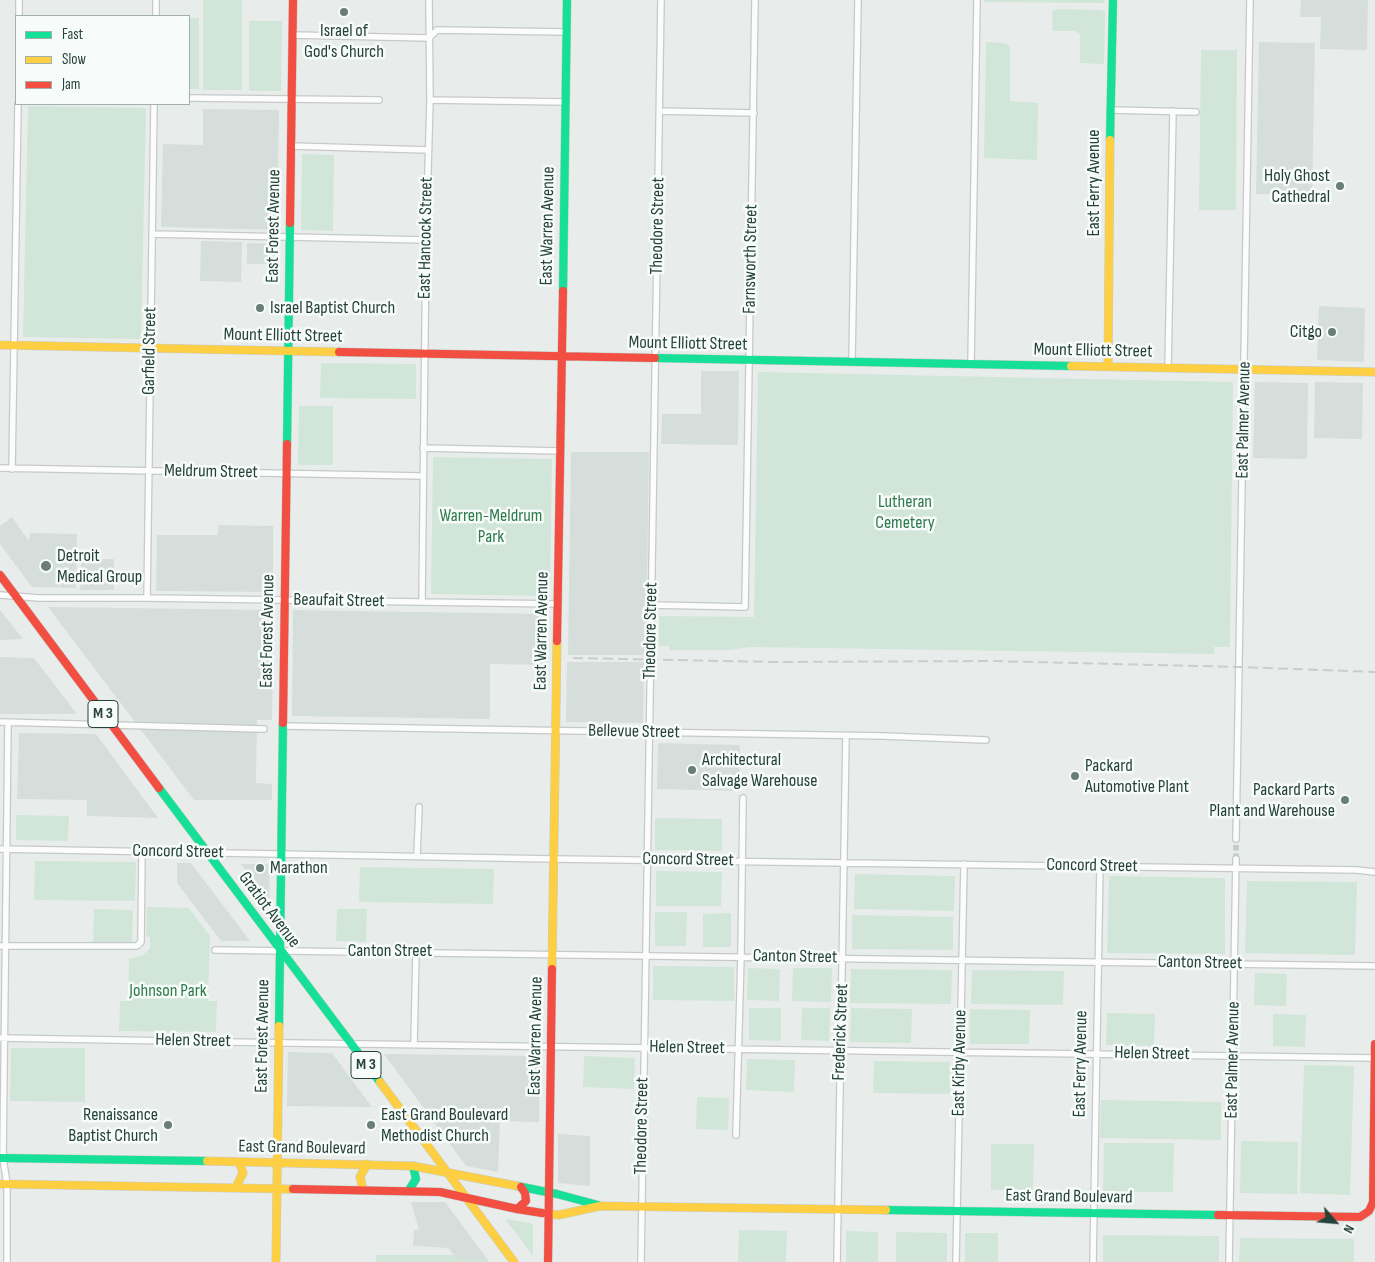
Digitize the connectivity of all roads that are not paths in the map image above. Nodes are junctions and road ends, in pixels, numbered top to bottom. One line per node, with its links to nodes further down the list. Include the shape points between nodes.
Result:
1 (19, 0): 12 (street)
2 (156, 0): 13 (street)
3 (293, 0): 15 (main road, East Forest Avenue)
4 (429, 0): 16 (street, East Hancock Street)
5 (567, 0): 14 (main road, East Warren Avenue)
6 (661, 0): 25 (street, Theodore Street)
7 (755, 0): 28 (street, Farnsworth Street)
8 (858, 0): 42 (street)
9 (977, 0): 43 (street)
10 (1113, 0): 24 (main road, East Ferry Avenue)
11 (1250, 0): 46 (street, East Palmer Avenue)
12 (19, 15)
13 (156, 15)
14 (566, 32): 16 (street, via 437,30); 21 (main road, East Warren Avenue)
15 (292, 35): 16 (street); 18 (main road, East Forest Avenue)
16 (429, 38): 20 (street, East Hancock Street)
17 (190, 98): 18 (street)
18 (292, 99): 19 (street); 29 (main road, East Forest Avenue)
19 (379, 100)
20 (430, 100): 21 (street); 30 (street, East Hancock Street)
21 (565, 102): 39 (main road, East Warren Avenue)
22 (18, 105): 35 (street)
23 (154, 105): 31 (street, Garfield Street)
24 (1110, 110): 26 (street); 44 (main road, East Ferry Avenue)
25 (660, 111): 28 (street); 40 (street, Theodore Street)
26 (1173, 111): 27 (street); 45 (street)
27 (1196, 112)
28 (754, 113): 41 (street, Farnsworth Street)
29 (291, 146): 30 (street); 32 (main road, East Forest Avenue)
30 (428, 150): 33 (street, East Hancock Street)
31 (152, 234): 32 (street); 36 (street, Garfield Street)
32 (289, 238): 33 (street); 37 (main road, East Forest Avenue)
33 (426, 240): 38 (street, East Hancock Street)
34 (0, 345): 35 (main road, Mount Elliott Street)
35 (14, 346): 36 (main road, Mount Elliott Street); 51 (street)
36 (150, 348): 37 (main road, Mount Elliott Street); 52 (street, Garfield Street)
37 (288, 351): 38 (main road, Mount Elliott Street); 53 (main road, East Forest Avenue)
38 (424, 354): 39 (main road, Mount Elliott Street); 48 (street, East Hancock Street)
39 (561, 356): 40 (main road, Mount Elliott Street); 49 (main road, East Warren Avenue)
40 (655, 358): 41 (main road, Mount Elliott Street); 62 (street, Theodore Street)
41 (750, 360): 42 (main road, Mount Elliott Street); 62 (street, Farnsworth Street, via 745,607)
42 (852, 362): 43 (main road, Mount Elliott Street)
43 (971, 364): 44 (main road, Mount Elliott Street)
44 (1108, 366): 45 (main road, Mount Elliott Street)
45 (1168, 368): 46 (main road, Mount Elliott Street)
46 (1245, 369): 47 (main road, Mount Elliott Street); 74 (street, East Palmer Avenue)
47 (1375, 372)
48 (423, 448): 49 (street); 54 (street, East Hancock Street)
49 (560, 451): 61 (main road, East Warren Avenue)
50 (0, 468): 51 (street, Meldrum Street)
51 (12, 468): 52 (street, Meldrum Street)
52 (148, 471): 53 (street, Meldrum Street); 58 (street, Garfield Street)
53 (286, 474): 54 (street, Meldrum Street); 59 (main road, East Forest Avenue)
54 (422, 476): 60 (street, East Hancock Street)
55 (0, 575): 57 (main road, Gratiot Avenue / M 3)
56 (0, 595): 57 (street, Beaufait Street)
57 (16, 596): 58 (street, Beaufait Street); 65 (main road, Gratiot Avenue / M 3)
58 (147, 598): 59 (street, Beaufait Street)
59 (284, 600): 60 (street, Beaufait Street); 66 (main road, East Forest Avenue)
60 (422, 602): 61 (street, Beaufait Street)
61 (558, 604): 68 (main road, East Warren Avenue)
62 (652, 605): 69 (street, Theodore Street)
63 (0, 722): 64 (street)
64 (8, 722): 65 (street); 75 (street)
65 (111, 724): 67 (street); 77 (main road, Gratiot Avenue / M 3)
66 (282, 726): 68 (street, Bellevue Street); 78 (main road, East Forest Avenue)
67 (264, 729)
68 (556, 731): 69 (street, Bellevue Street); 80 (main road, East Warren Avenue)
69 (650, 732): 70 (street, Bellevue Street); 81 (street, Theodore Street)
70 (846, 736): 71 (street, Bellevue Street); 84 (street, Frederick Street)
71 (986, 740)
72 (743, 798): 83 (street)
73 (419, 807): 79 (street)
74 (1236, 839)
75 (3, 849): 76 (street, Concord Street); 89 (street)
76 (142, 851): 77 (street, Concord Street); 89 (street, via 138,946)
77 (207, 852): 78 (street, Concord Street); 91 (main road, Gratiot Avenue / M 3)
78 (280, 853): 79 (street, Concord Street); 91 (main road, East Forest Avenue)
79 (417, 856): 80 (street, Concord Street)
80 (554, 859): 81 (street, Concord Street); 93 (main road, East Warren Avenue)
81 (648, 859): 83 (street, Concord Street); 94 (street, Theodore Street)
82 (1236, 859): 87 (street, East Palmer Avenue)
83 (742, 861): 84 (street, Concord Street); 95 (street)
84 (844, 862): 85 (street, Concord Street); 96 (street, Frederick Street)
85 (964, 864): 86 (street, Concord Street); 97 (street, East Kirby Avenue)
86 (1100, 866): 87 (street, Concord Street); 98 (street, East Ferry Avenue)
87 (1236, 868): 88 (street, Concord Street); 99 (street, East Palmer Avenue)
88 (1375, 872)
89 (3, 946): 101 (street)
90 (214, 950): 91 (street, Canton Street)
91 (279, 950): 92 (street, Canton Street); 102 (main road, East Forest Avenue); 103 (main road, Gratiot Avenue / M 3)
92 (416, 952): 93 (street, Canton Street); 104 (street)
93 (552, 953): 94 (street, Canton Street); 106 (main road, East Warren Avenue)
94 (646, 955): 95 (street, Canton Street); 107 (street, Theodore Street)
95 (741, 956): 96 (street, Canton Street); 108 (street)
96 (843, 957): 97 (street, Canton Street); 109 (street, Frederick Street)
97 (962, 960): 98 (street, Canton Street); 110 (street, East Kirby Avenue)
98 (1098, 961): 99 (street, Canton Street); 111 (street, East Ferry Avenue)
99 (1235, 963): 100 (street, Canton Street); 112 (street, East Palmer Avenue)
100 (1375, 966)
101 (2, 1038): 102 (street, Helen Street); 115 (street)
102 (278, 1042): 103 (street, Helen Street); 117 (main road, East Forest Avenue)
103 (351, 1044): 104 (street, Helen Street); 120 (main road, Gratiot Avenue / M 3)
104 (414, 1044): 106 (street, Helen Street)
105 (1375, 1044): 113 (main road)
106 (551, 1046): 107 (street, Helen Street); 127 (main road, East Warren Avenue)
107 (644, 1047): 108 (street, Helen Street); 130 (street, Theodore Street)
108 (738, 1048): 109 (street, Helen Street); 114 (street)
109 (840, 1050): 110 (street, Helen Street); 132 (street, Frederick Street)
110 (961, 1051): 111 (street, Helen Street); 133 (street, East Kirby Avenue)
111 (1097, 1053): 112 (street, Helen Street); 134 (street, East Ferry Avenue)
112 (1233, 1055): 113 (street, Helen Street); 137 (street, East Palmer Avenue)
113 (1375, 1058): 135 (main road, via 1373,1202)
114 (736, 1135)
115 (1, 1158): 116 (main road, East Grand Boulevard); 121 (street)
116 (239, 1162): 117 (main road, East Grand Boulevard); 122 (main road, via 243,1174)
117 (276, 1162): 118 (main road, East Grand Boulevard); 124 (main road, East Forest Avenue)
118 (368, 1164): 119 (main road, East Grand Boulevard); 125 (main road, via 360,1177)
119 (413, 1166): 120 (main road, East Grand Boulevard); 126 (main road, via 416,1179)
120 (446, 1171): 123 (main road, East Grand Boulevard); 128 (main road, Gratiot Avenue / M 3)
121 (4, 1184): 122 (main road, East Grand Boulevard); 139 (street)
122 (236, 1187): 124 (main road, East Grand Boulevard)
123 (521, 1187): 127 (main road, East Grand Boulevard); 131 (main road, via 526,1201)
124 (276, 1188): 125 (main road, East Grand Boulevard); 140 (main road, East Forest Avenue)
125 (363, 1189): 126 (main road, East Grand Boulevard)
126 (408, 1190): 128 (main road, East Grand Boulevard)
127 (548, 1192): 129 (main road, East Grand Boulevard); 136 (main road, East Warren Avenue)
128 (465, 1198): 131 (main road, East Grand Boulevard); 141 (main road, Gratiot Avenue / M 3)
129 (600, 1206): 130 (main road, East Grand Boulevard); 136 (main road, East Grand Boulevard, via 559,1215)
130 (642, 1206): 132 (main road, East Grand Boulevard); 143 (street, Theodore Street)
131 (517, 1208): 136 (main road, East Grand Boulevard)
132 (837, 1209): 133 (main road, East Grand Boulevard); 144 (street, Frederick Street)
133 (957, 1211): 134 (main road, East Grand Boulevard); 145 (street, East Kirby Avenue)
134 (1093, 1212): 137 (main road, East Grand Boulevard); 146 (street, East Ferry Avenue)
135 (1368, 1213): 137 (main road, East Grand Boulevard, via 1356,1217); 138 (main road)
136 (549, 1214): 142 (main road, East Warren Avenue)
137 (1230, 1214): 147 (street, East Palmer Avenue)
138 (1375, 1217)
139 (7, 1262)
140 (276, 1262)
141 (514, 1262)
142 (548, 1262)
143 (641, 1262)
144 (836, 1262)
145 (956, 1262)
146 (1093, 1262)
147 (1229, 1262)

